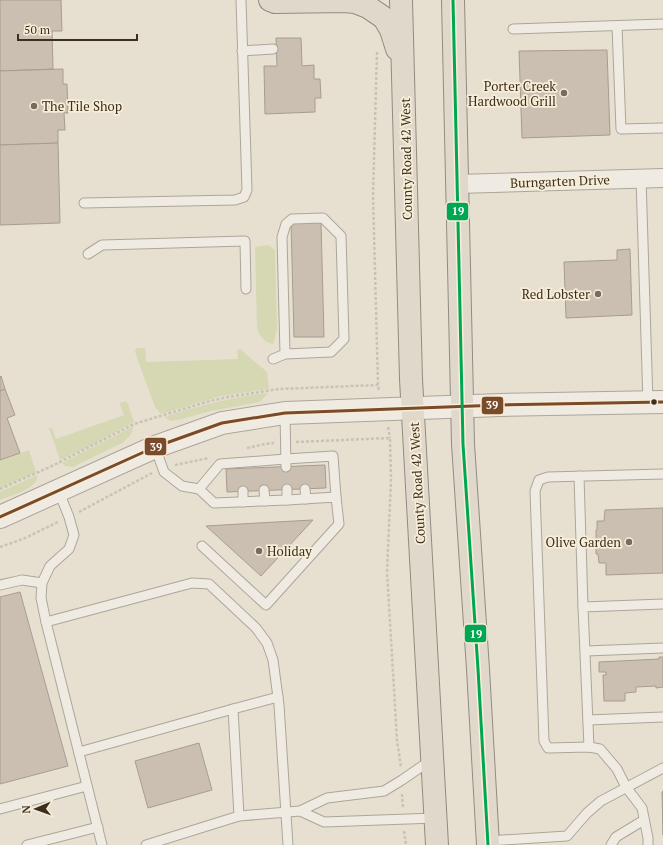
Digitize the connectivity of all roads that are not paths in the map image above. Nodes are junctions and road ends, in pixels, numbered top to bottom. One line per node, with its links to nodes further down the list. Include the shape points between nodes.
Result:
1 (241, 0): 9 (lane)
2 (270, 0): 10 (highway, via 344,1 368,7 384,18 391,30)
3 (401, 0): 10 (highway, County Road 42 West)
4 (453, 0): 14 (highway)
5 (663, 24): 6 (lane)
6 (617, 26): 7 (lane); 11 (lane, via 621,129)
7 (513, 29)
8 (273, 49): 9 (lane)
9 (242, 50): 15 (lane, via 247,190 244,197 235,200)
10 (403, 67): 22 (highway, County Road 42 West)
11 (663, 128)
12 (641, 178): 13 (street, Burngarten Drive); 14 (street, Burngarten Drive); 20 (lane)
13 (663, 178)
14 (457, 184): 21 (highway)
15 (84, 203)
16 (88, 254): 17 (lane, via 102,245 245,241)
17 (246, 289)
18 (285, 354): 18 (lane, via 331,352 344,339 341,236 323,218 292,219 286,224 282,237); 19 (lane)
19 (273, 359)
20 (655, 402): 21 (street)
21 (462, 406): 22 (street); 66 (highway)
22 (413, 408): 23 (street); 54 (highway, County Road 42 West)
23 (284, 413): 24 (street, via 222,423); 25 (lane)
24 (158, 457): 28 (lane, via 164,472 182,486); 33 (street)
25 (286, 463): 28 (lane, via 242,466 220,464); 34 (lane, via 333,456)
26 (663, 474): 27 (lane)
27 (579, 476): 44 (lane); 52 (lane, via 539,480 535,491 544,741 548,748)
28 (199, 489): 38 (lane, via 214,503)
29 (306, 489): 35 (lane)
30 (264, 490): 37 (lane)
31 (287, 490): 36 (lane)
32 (243, 491): 38 (lane)
33 (59, 492): 39 (street); 41 (lane, via 74,536 68,548 50,566)
34 (336, 497): 35 (lane); 40 (lane, via 338,524 266,605)
35 (306, 499): 36 (lane)
36 (287, 500): 37 (lane)
37 (264, 501): 38 (lane)
38 (242, 502)
39 (0, 518)
40 (202, 546)
41 (42, 582): 42 (lane, via 22,580); 45 (lane, via 41,598)
42 (0, 585)
43 (663, 604): 44 (lane)
44 (583, 607): 47 (lane)
45 (46, 622): 48 (lane, via 192,583 209,584 256,628 267,643 273,660); 53 (lane)
46 (663, 648): 47 (lane)
47 (586, 651): 51 (lane)
48 (278, 697): 49 (lane); 60 (lane)
49 (233, 709): 53 (lane); 61 (lane)
50 (663, 717): 51 (lane)
51 (588, 720): 52 (lane)
52 (589, 747): 57 (lane, via 600,749 617,769)
53 (79, 752): 56 (lane)
54 (432, 759): 59 (lane, via 384,791 327,798); 62 (highway, County Road 42 West)
55 (663, 768): 57 (lane)
56 (87, 786): 58 (lane); 64 (lane)
57 (626, 788): 63 (lane, via 642,808); 65 (lane, via 601,801 587,813)
58 (0, 809)
59 (300, 811): 60 (lane); 62 (lane, via 324,822)
60 (286, 812): 61 (lane); 70 (lane)
61 (239, 816): 69 (lane)
62 (436, 818): 71 (highway, County Road 42 West)
63 (644, 820): 72 (lane, via 616,837); 73 (lane)
64 (98, 827): 67 (lane); 68 (lane)
65 (568, 840): 66 (lane)
66 (488, 843)
67 (27, 845)
68 (102, 845)
69 (146, 845)
70 (288, 845)
71 (437, 845)
72 (611, 845)
73 (648, 845)

